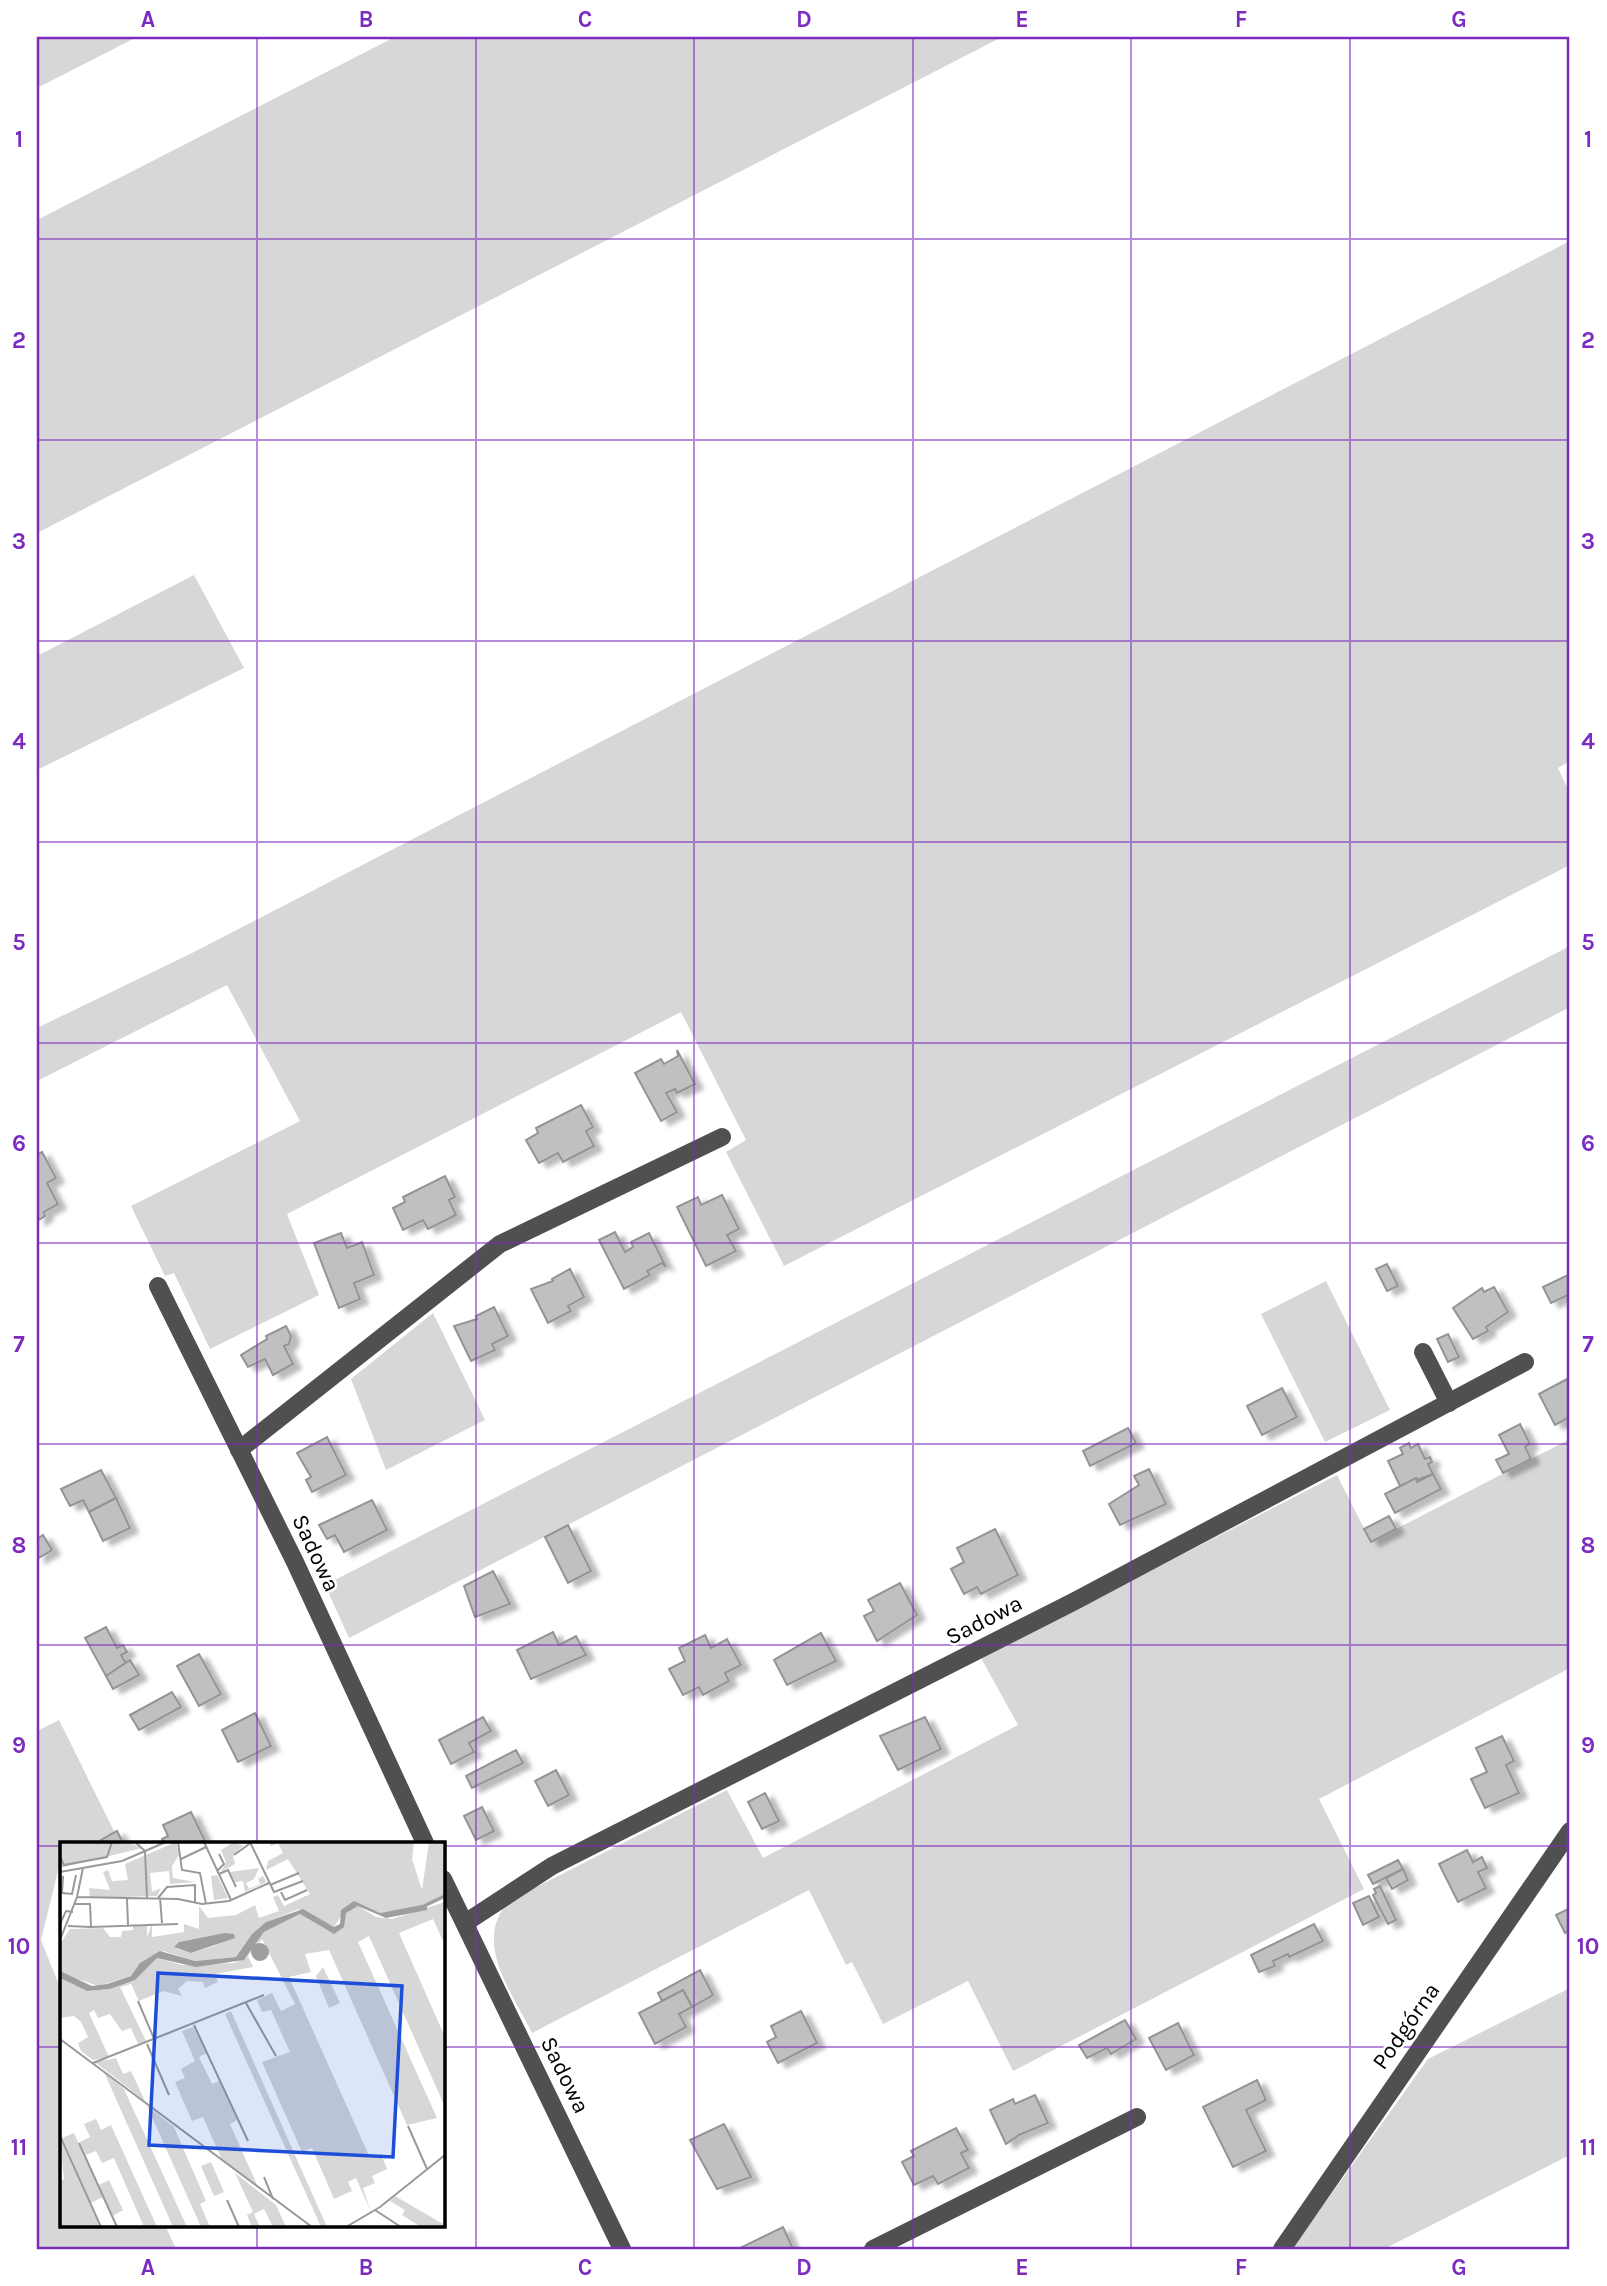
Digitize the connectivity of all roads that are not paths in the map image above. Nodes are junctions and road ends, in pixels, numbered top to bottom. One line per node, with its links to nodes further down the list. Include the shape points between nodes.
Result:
1 (722, 1138): 6 (street, via 500,1244)
2 (158, 1286): 6 (street, Sadowa)
3 (1423, 1352): 5 (street)
4 (1525, 1362): 5 (street, Sadowa)
5 (1449, 1402): 10 (street, Sadowa, via 1073,1602 552,1866)
6 (239, 1450): 8 (street, Sadowa)
7 (1570, 1831): 14 (street, Podgórna)
8 (425, 1842)
9 (444, 1881): 10 (street, Sadowa)
10 (465, 1923): 12 (street, Sadowa)
11 (1137, 2117): 13 (street)
12 (622, 2249)
13 (873, 2249)
14 (1282, 2249)

